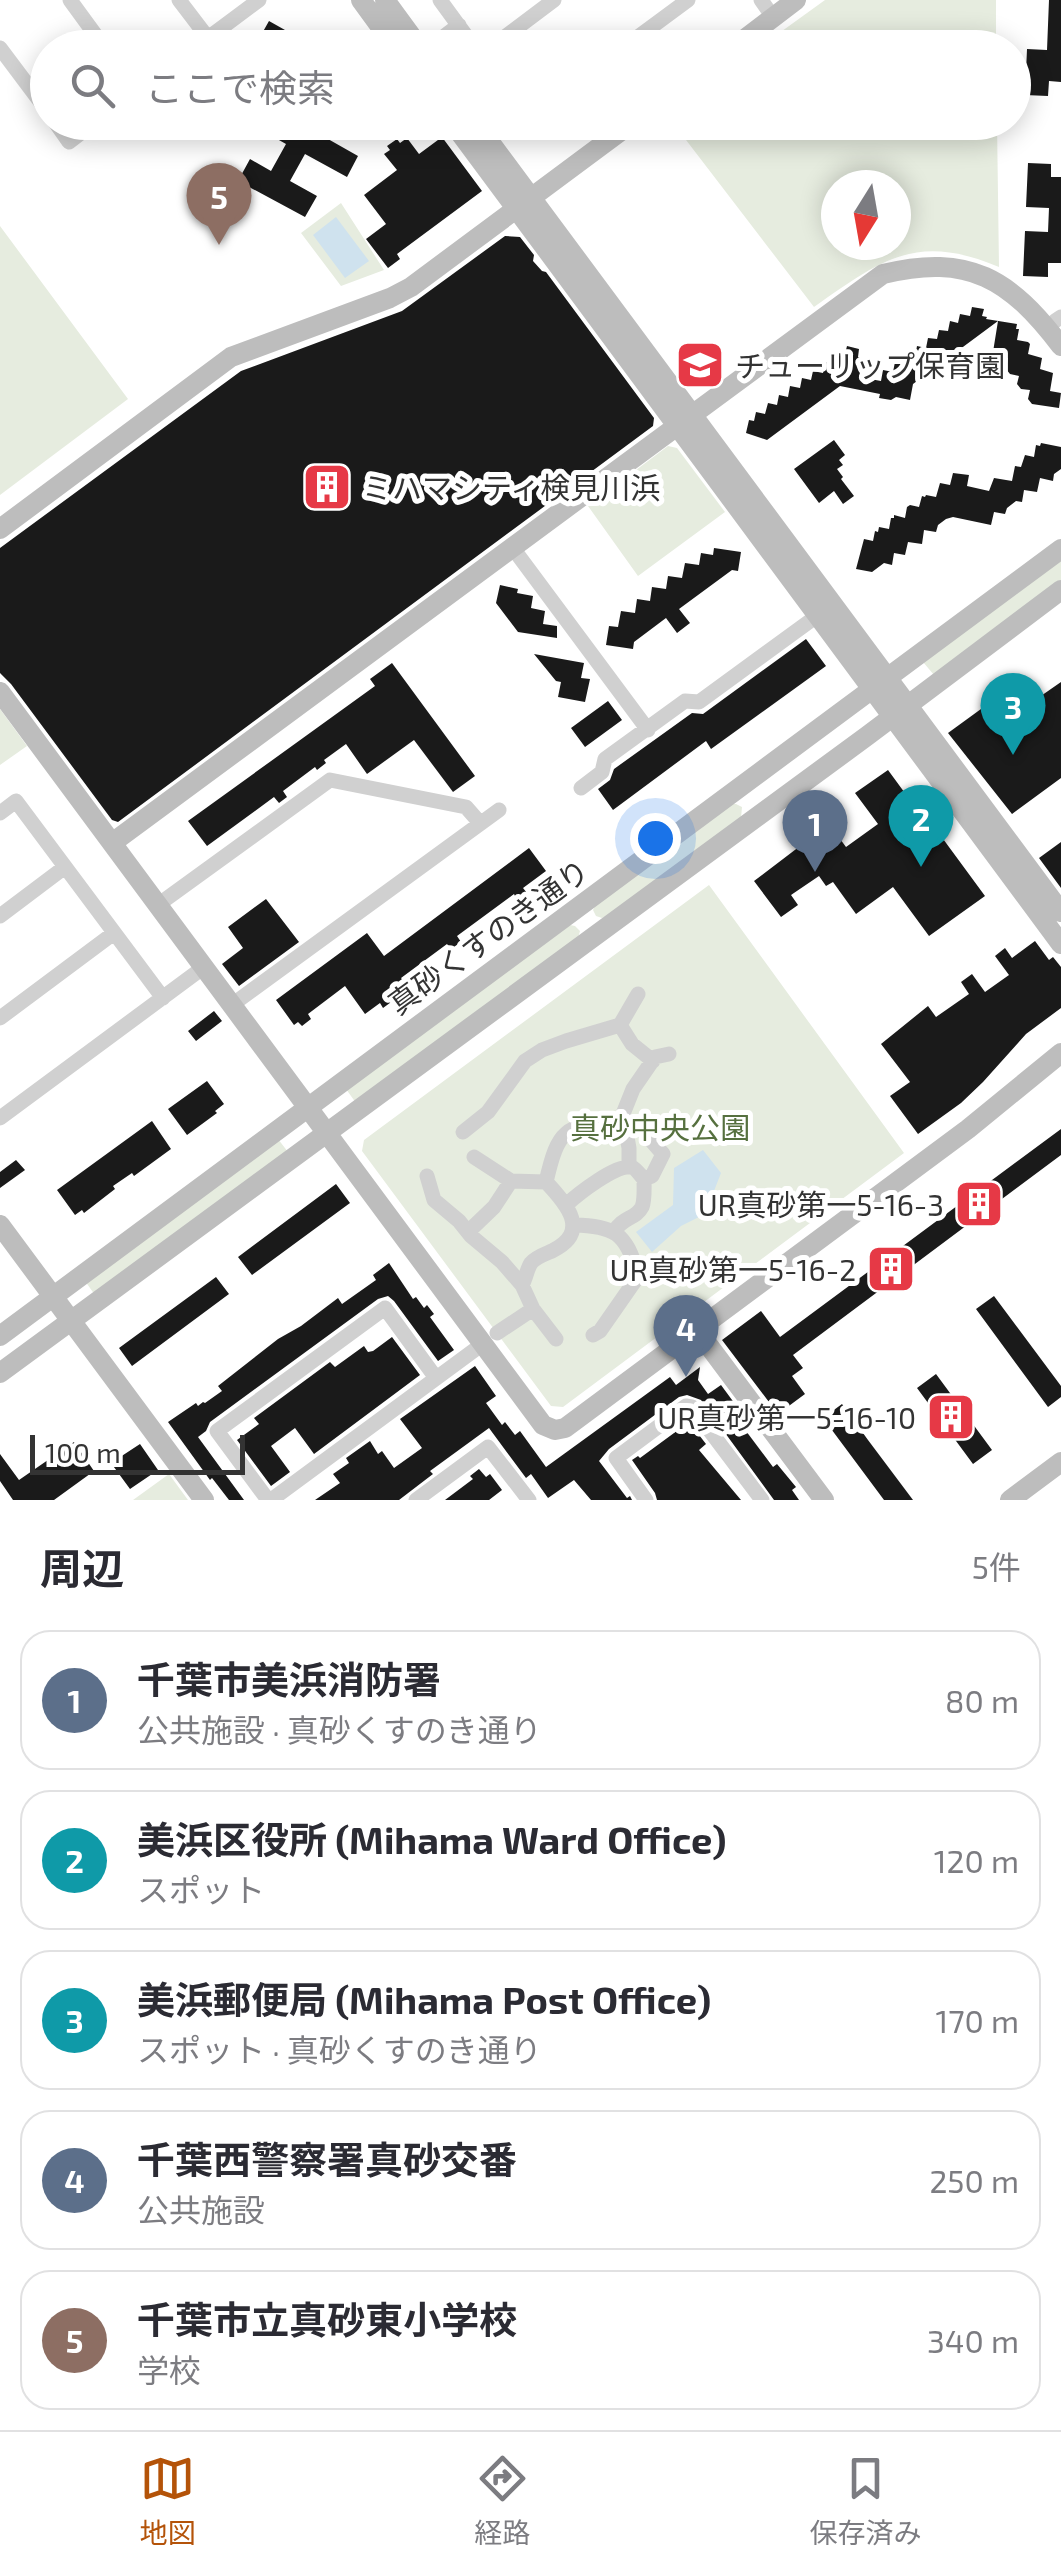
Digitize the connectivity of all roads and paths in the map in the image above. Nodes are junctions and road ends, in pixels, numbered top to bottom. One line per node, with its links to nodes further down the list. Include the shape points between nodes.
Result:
1 (70, 0): 12 (street)
2 (179, 0): 13 (street)
3 (259, 0): 14 (street)
4 (361, 0): 15 (street)
5 (384, 0): 16 (street)
6 (440, 0): 11 (street)
7 (554, 0): 19 (street)
8 (688, 0): 20 (street)
9 (796, 0): 10 (street)
10 (767, 8): 21 (street)
11 (459, 26): 17 (street); 18 (street)
12 (92, 30)
13 (202, 30)
14 (219, 30)
15 (383, 30)
16 (406, 30)
17 (454, 30)
18 (462, 30)
19 (514, 30)
20 (647, 30)
21 (748, 30)
22 (0, 48): 23 (street)
23 (30, 88)
24 (468, 140): 27 (street)
25 (487, 140): 27 (street)
26 (608, 140): 27 (street)
27 (524, 203): 29 (street); 30 (street, via 400,292 231,357)
28 (1061, 346): 29 (street, via 1027,304 990,278 940,266 909,268 859,290)
29 (684, 420): 35 (street); 43 (street)
30 (0, 529)
31 (1061, 548): 35 (street, 真砂くすのき通り)
32 (518, 556): 38 (street)
33 (1061, 590): 37 (street, 真砂くすのき通り)
34 (810, 622): 38 (street)
35 (880, 684): 37 (street); 46 (street, 真砂くすのき通り)
36 (0, 692): 43 (street)
37 (900, 711): 47 (street); 50 (street, 真砂くすのき通り); 51 (street)
38 (648, 730): 39 (street, via 606,758 602,772)
39 (581, 788)
40 (498, 810): 42 (street)
41 (0, 813): 44 (street, via 16,801)
42 (480, 823): 45 (street, via 466,807 330,780); 55 (street)
43 (112, 843): 52 (street)
44 (65, 867): 48 (street); 49 (street)
45 (166, 900)
46 (575, 909): 50 (street); 61 (street, 真砂くすのき通り)
47 (1061, 912)
48 (0, 916)
49 (114, 933): 54 (street); 56 (street)
50 (596, 935): 65 (street, 真砂くすのき通り)
51 (1061, 944)
52 (204, 967): 54 (street); 61 (street)
53 (638, 994): 57 (street)
54 (162, 998): 62 (street)
55 (240, 1000)
56 (0, 1018)
57 (620, 1025): 60 (street); 64 (street, via 542,1050)
58 (1061, 1052): 81 (street, via 968,1130)
59 (669, 1054): 60 (street)
60 (653, 1061): 63 (street)
61 (308, 1106): 65 (street); 78 (street, 真砂くすのき通り)
62 (0, 1118)
63 (622, 1120): 67 (street); 69 (street, via 636,1123 663,1154); 71 (street, via 568,1131 552,1155)
64 (463, 1132)
65 (328, 1133): 80 (street, 真砂くすのき通り); 84 (street)
66 (474, 1157): 70 (street)
67 (629, 1166): 69 (street); 72 (street)
68 (427, 1176): 75 (street, via 434,1200)
69 (644, 1179): 76 (street, via 642,1207)
70 (511, 1181): 71 (street); 75 (street)
71 (546, 1182): 72 (street)
72 (566, 1205): 73 (street)
73 (574, 1225): 76 (street); 77 (street, via 563,1244 530,1264)
74 (0, 1226): 78 (street)
75 (468, 1232): 77 (street)
76 (614, 1232): 82 (street, via 627,1244 638,1273)
77 (522, 1285): 79 (street)
78 (52, 1296): 80 (street); 83 (street, 真砂くすのき通り)
79 (533, 1309): 84 (street); 85 (street)
80 (71, 1322): 86 (street, 真砂くすのき通り); 89 (street)
81 (697, 1330): 84 (street, via 555,1430 543,1425); 95 (street)
82 (593, 1335)
83 (0, 1336)
84 (490, 1338): 87 (street)
85 (556, 1338)
86 (0, 1373)
87 (436, 1378): 90 (street); 90 (street, via 385,1308 217,1431)
88 (1061, 1462): 96 (street)
89 (204, 1500)
90 (270, 1500)
91 (416, 1500): 92 (street, via 488,1448)
92 (529, 1500)
93 (646, 1500): 94 (street, via 616,1458 686,1406)
94 (762, 1500)
95 (824, 1500)
96 (1010, 1500)

